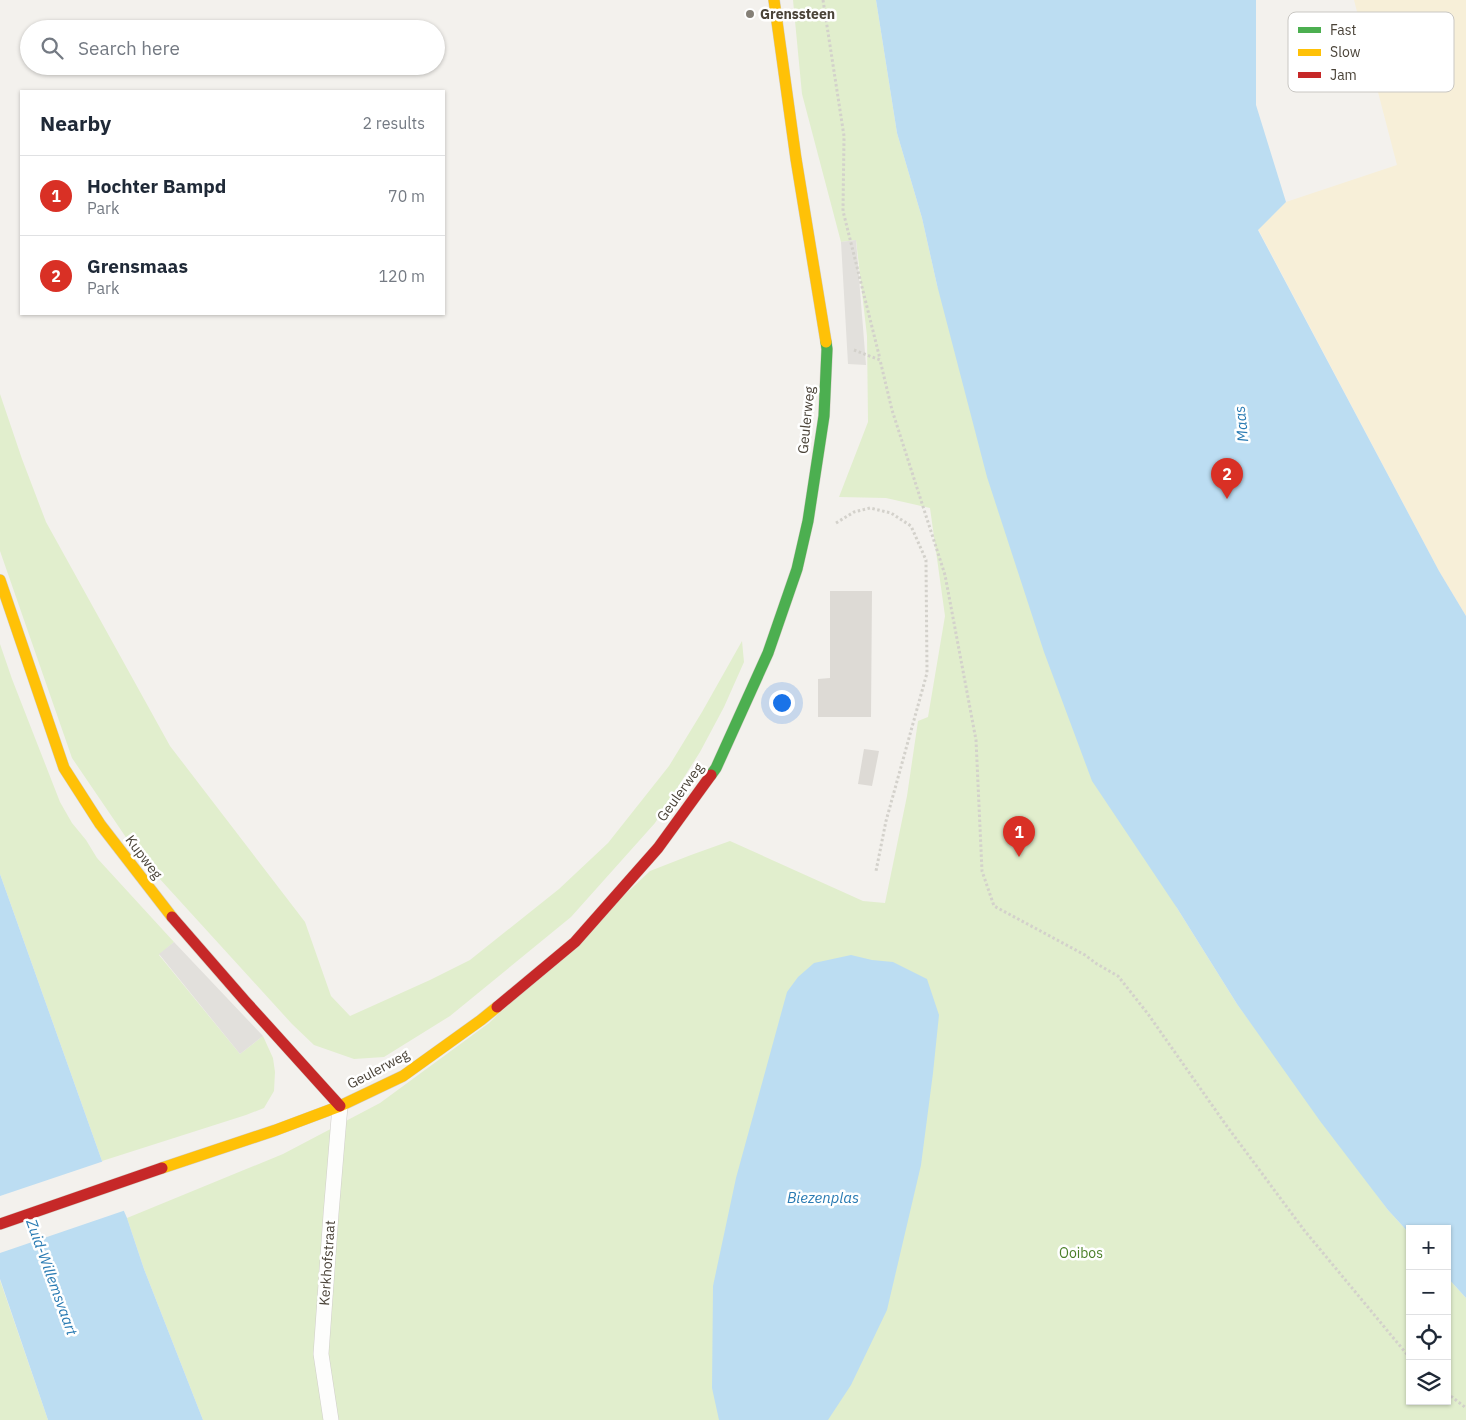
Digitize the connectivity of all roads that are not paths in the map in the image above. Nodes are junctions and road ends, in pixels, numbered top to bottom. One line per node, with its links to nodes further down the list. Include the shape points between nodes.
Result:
1 (774, 0): 3 (street, Geulerweg, via 827,349 824,416 808,521 797,569 768,653 716,768 658,848 575,942 481,1020 403,1076)
2 (0, 580): 3 (street, Kupweg, via 64,768 100,824 162,906)
3 (340, 1106): 4 (street, Geulerweg); 5 (lane, Kerkhofstraat, via 321,1354)
4 (0, 1224)
5 (331, 1420)

